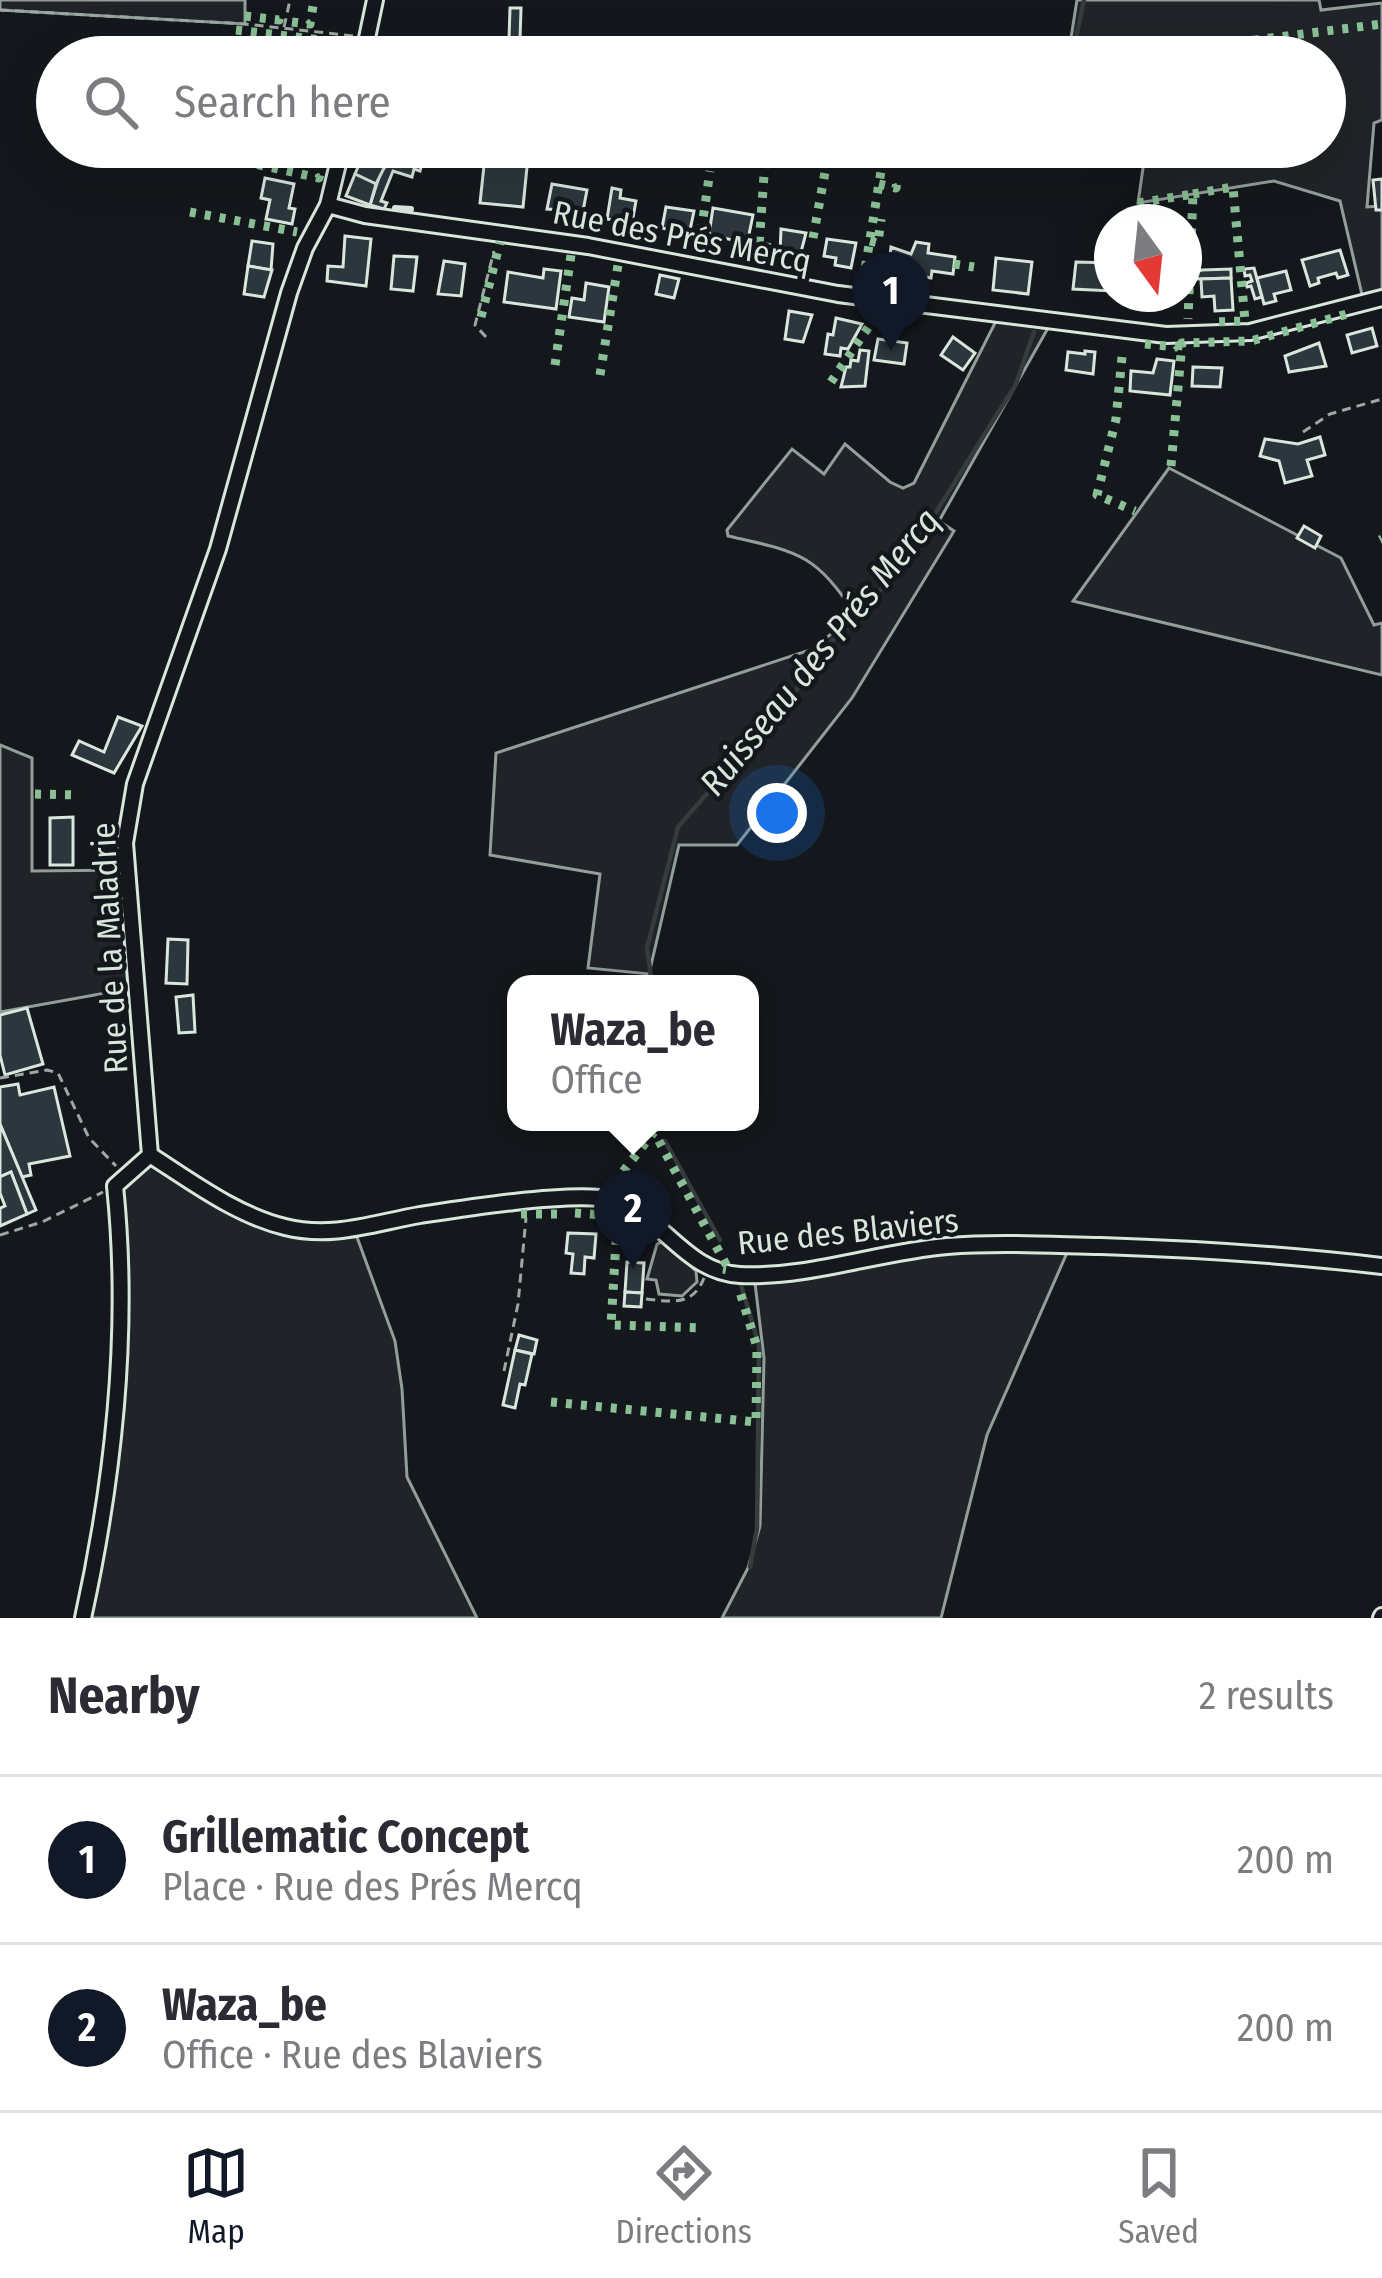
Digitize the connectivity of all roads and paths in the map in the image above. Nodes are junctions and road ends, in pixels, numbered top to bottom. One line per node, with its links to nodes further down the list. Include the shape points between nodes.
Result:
1 (290, 0): 4 (path)
2 (375, 0): 6 (street)
3 (0, 10): 4 (path)
4 (284, 28): 5 (path)
5 (351, 36)
6 (368, 36)
7 (337, 168): 8 (street, Rue de la Maladrie)
8 (328, 205): 9 (street, Rue des Prés Mercq); 15 (street, Rue de la Maladrie, via 289,293 228,518 128,814)
9 (499, 231): 10 (street, Rue des Prés Mercq, via 838,294 1166,335 1250,332); 11 (path, via 475,325)
10 (1382, 298)
11 (487, 337)
12 (1382, 398): 13 (path)
13 (1303, 432)
14 (0, 1078): 16 (path, via 58,1073)
15 (150, 1155): 16 (street); 17 (street, Rue des Blaviers, via 249,1214 309,1232)
16 (120, 1181): 18 (path); 23 (street, via 118,1383)
17 (529, 1203): 20 (street, Rue des Blaviers, via 616,1201); 22 (path)
18 (0, 1235)
19 (1382, 1266): 20 (street, Rue des Blaviers, via 1228,1250 992,1245 754,1275)
20 (707, 1269): 21 (path, via 687,1300)
21 (646, 1299)
22 (504, 1371)
23 (83, 1618)

